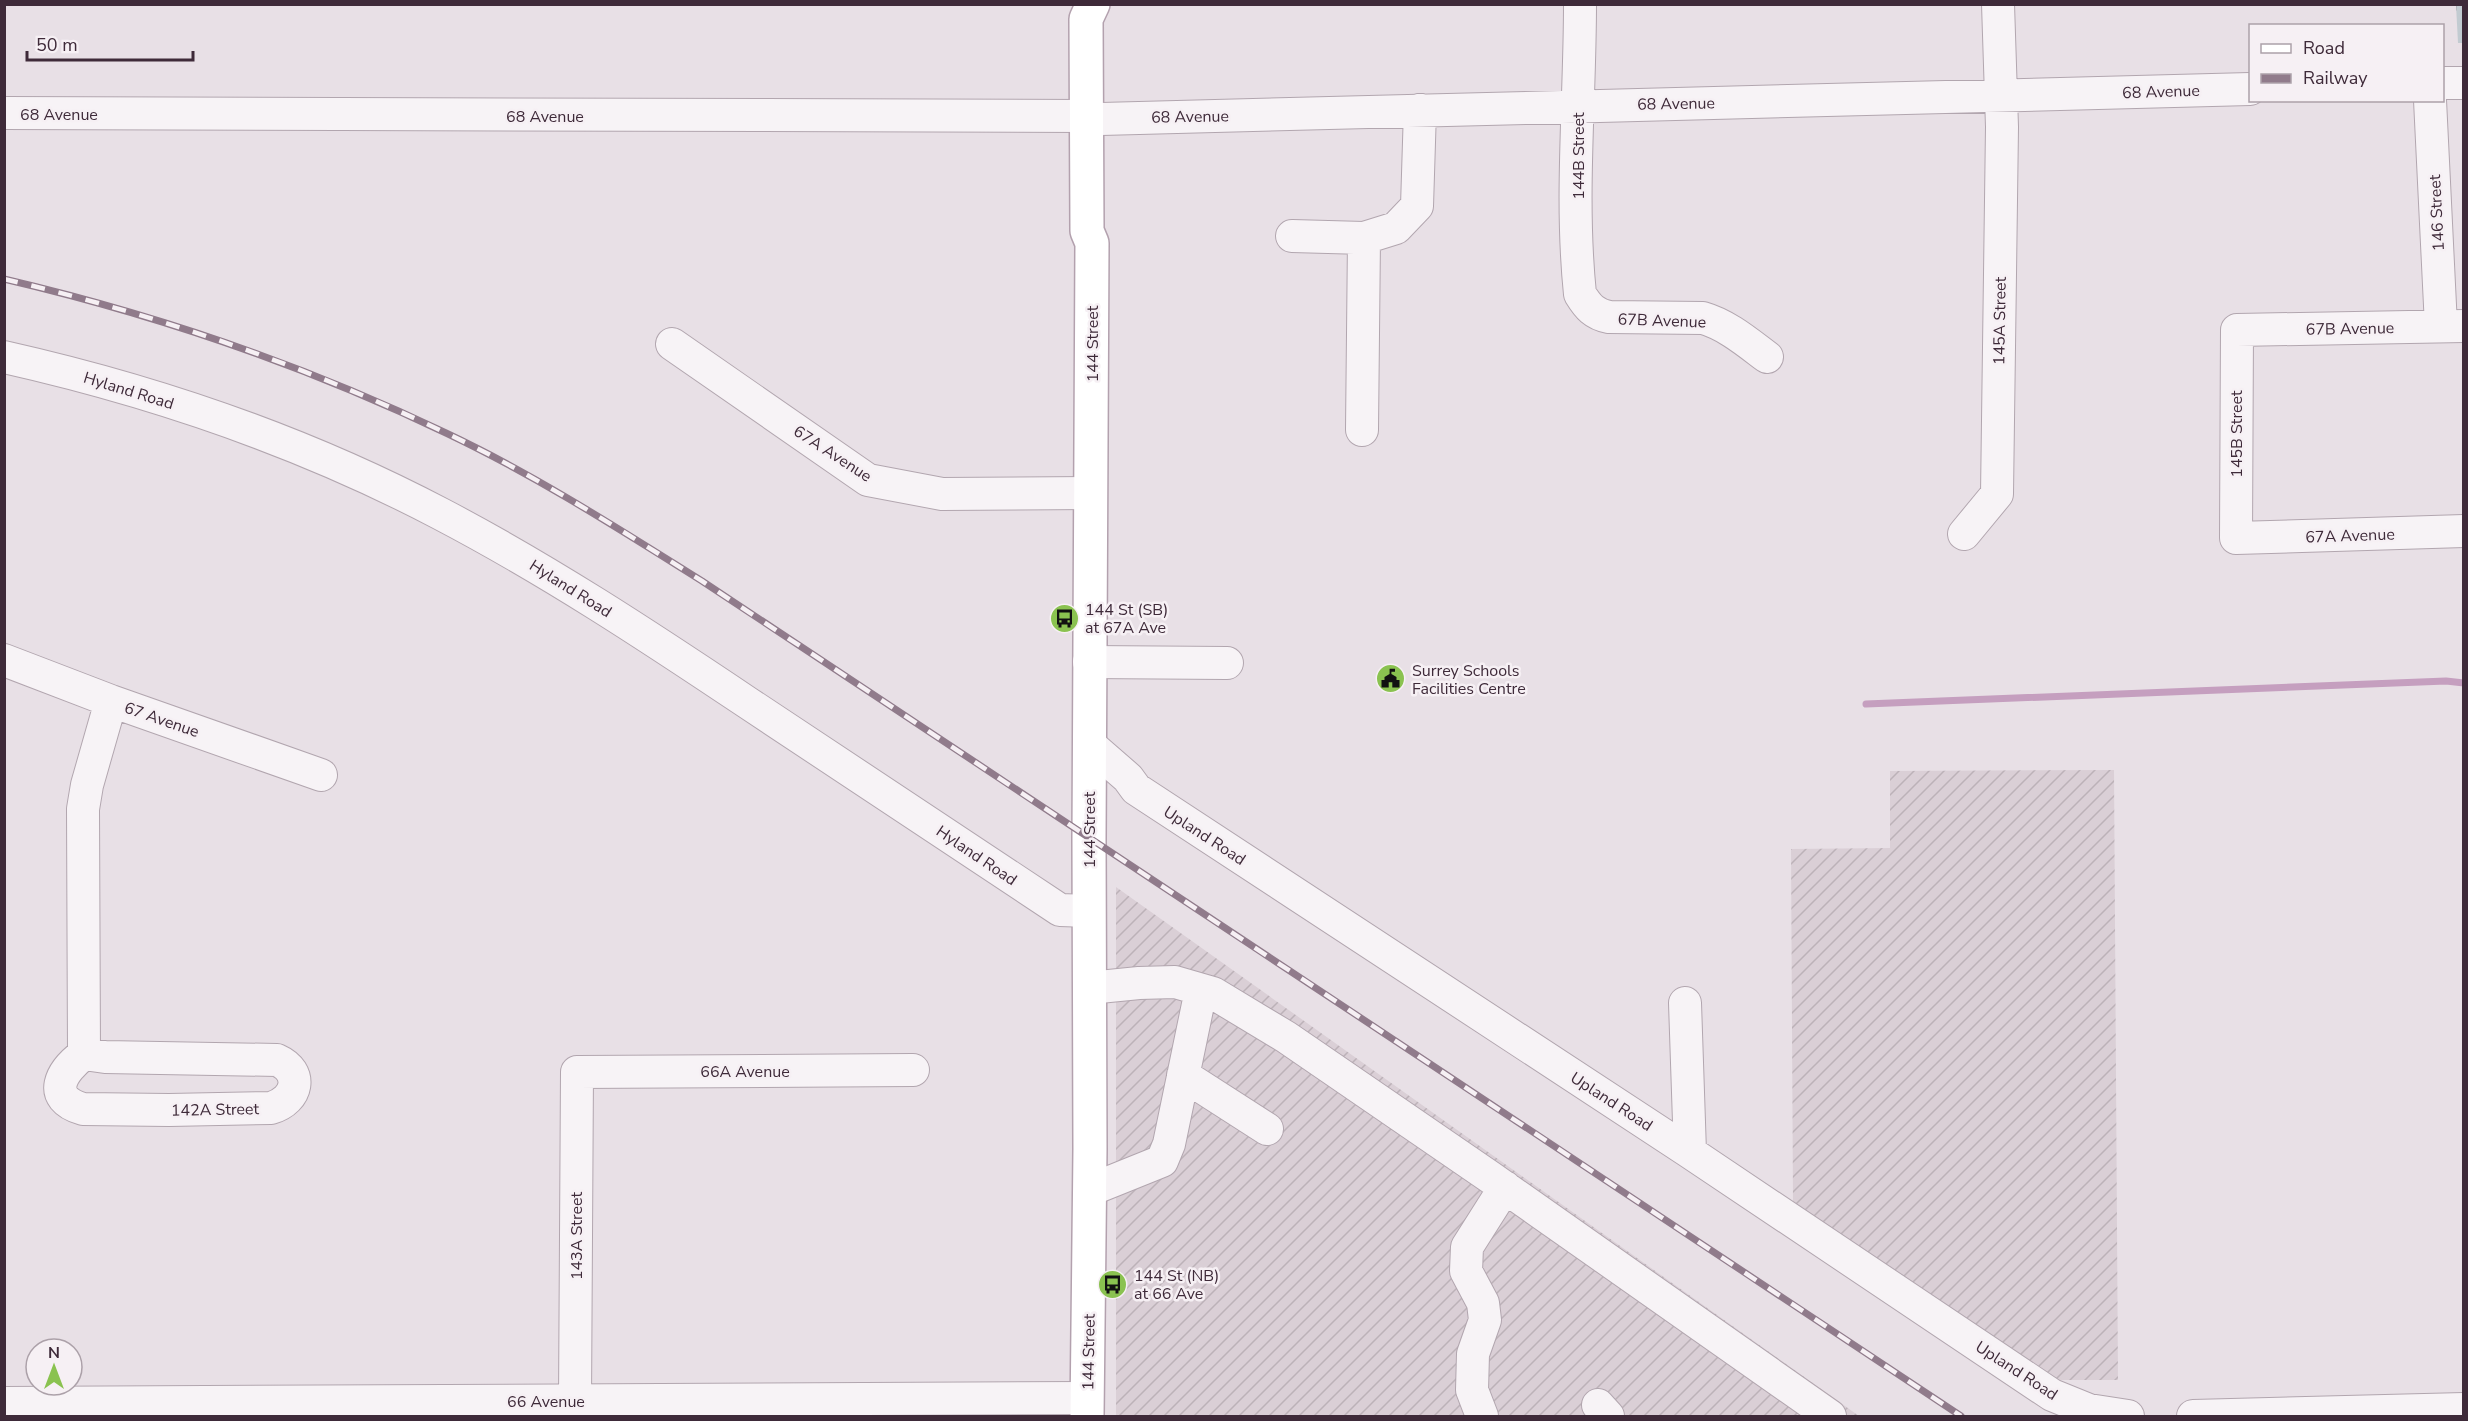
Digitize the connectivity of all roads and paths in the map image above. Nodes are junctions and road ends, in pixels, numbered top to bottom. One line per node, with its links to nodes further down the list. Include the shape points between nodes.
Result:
1 (1580, 4): 9 (street, 144B Street)
2 (1998, 4): 7 (street, 145A Street)
3 (1093, 5): 12 (main road, 144 Street, via 1086,19)
4 (2444, 83): 5 (street)
5 (2463, 83)
6 (2249, 88): 7 (street, 68 Avenue)
7 (2001, 95): 9 (street, 68 Avenue); 24 (street, 145A Street, via 1997,494)
8 (2430, 102): 16 (street, 146 Street)
9 (1578, 106): 10 (street, 68 Avenue); 15 (street, 144B Street, via 1579,279 1580,294)
10 (1420, 110): 12 (street, 68 Avenue); 14 (street, via 1417,206 1396,228)
11 (4, 113): 12 (street, 68 Avenue)
12 (1094, 117): 22 (main road, 144 Street, via 1087,231 1092,243)
13 (1292, 236): 14 (street)
14 (1364, 238): 21 (street)
15 (1587, 306): 20 (street, 67B Avenue, via 1597,315 1609,317 1703,318 1726,327)
16 (2452, 326): 17 (street, 67B Avenue)
17 (2237, 330): 25 (street, 145B Street)
18 (672, 344): 22 (street, 67A Avenue, via 868,480 942,494)
19 (4, 357): 34 (street, Hyland Road, via 190,409 316,456 439,513 568,584 1060,910)
20 (1767, 357)
21 (1362, 430)
22 (1091, 493): 27 (main road, 144 Street)
23 (2463, 531): 25 (street, 67A Avenue)
24 (1964, 534)
25 (2236, 538)
26 (4, 660): 29 (street, 67 Avenue)
27 (1089, 662): 28 (street); 30 (main road, 144 Street)
28 (1227, 663)
29 (111, 701): 31 (street, 67 Avenue); 38 (street, via 83,809)
30 (1089, 744): 32 (street, Upland Road); 33 (main road, 144 Street)
31 (321, 775)
32 (1136, 789): 33 (street, via 1108,793); 43 (street, Upland Road)
33 (1089, 807): 34 (main road, 144 Street)
34 (1089, 911): 35 (main road, 144 Street)
35 (1089, 988): 36 (street, via 1175,982); 45 (main road, 144 Street)
36 (1202, 990): 41 (street); 44 (street, via 1286,1037)
37 (1685, 1003): 43 (street)
38 (84, 1054): 38 (street, 142A Street, via 69,1065 61,1076 60,1087 71,1106 83,1109 271,1108 288,1100 294,1087 290,1069 277,1060)
39 (913, 1070): 40 (street, 66A Avenue)
40 (577, 1072): 46 (street, 143A Street)
41 (1182, 1075): 42 (street); 45 (street, via 1162,1161)
42 (1267, 1129)
43 (1690, 1152): 52 (street, Upland Road, via 2052,1395 2089,1410)
44 (1504, 1187): 50 (street, via 1467,1247 1466,1271 1483,1303 1485,1320 1473,1354 1472,1390); 51 (street)
45 (1090, 1190): 48 (main road, 144 Street)
46 (575, 1401): 47 (street, 66 Avenue); 48 (street, 66 Avenue)
47 (4, 1403)
48 (1087, 1407)
49 (2463, 1409): 53 (street)
50 (1482, 1416)
51 (1830, 1416)
52 (2128, 1416)
53 (2193, 1416)

